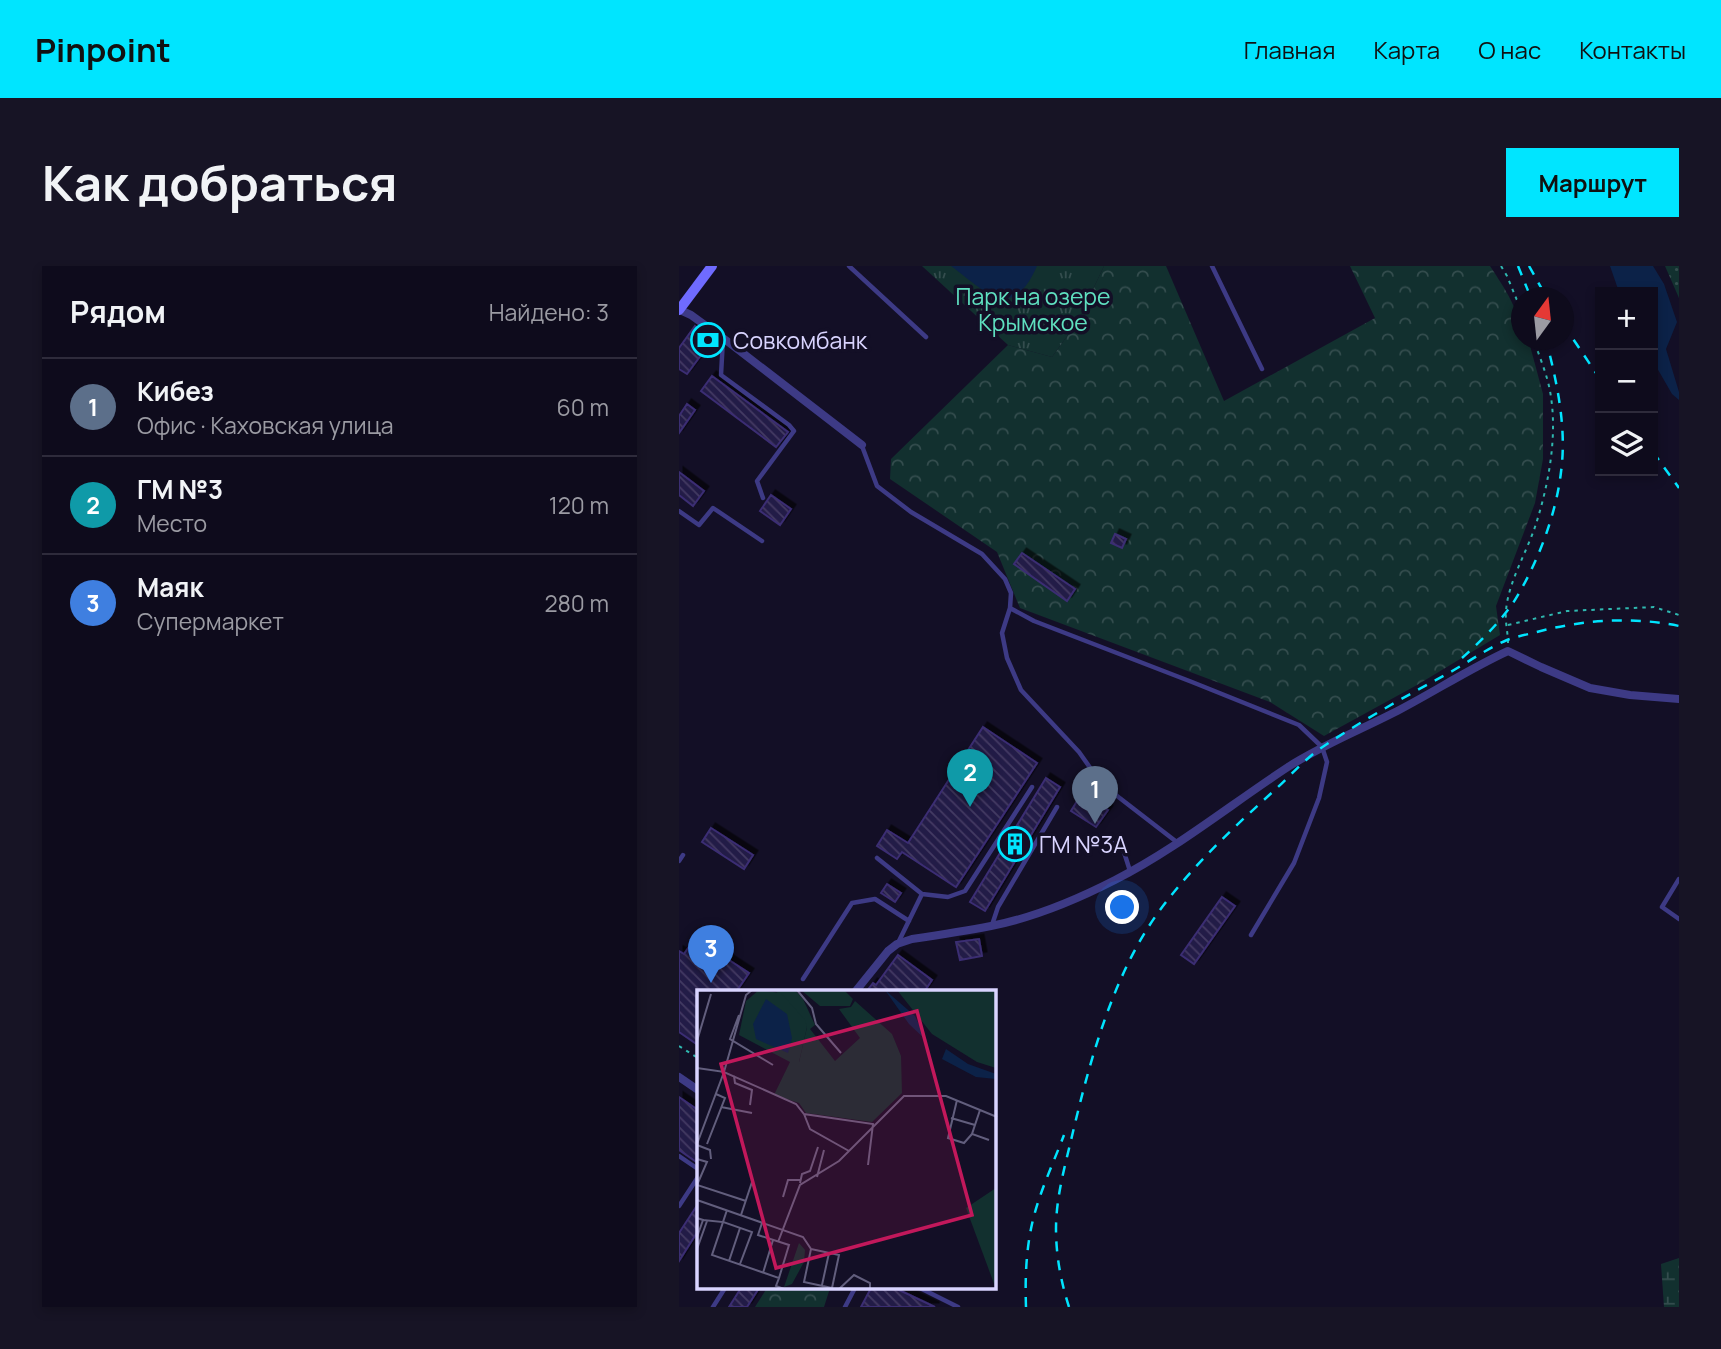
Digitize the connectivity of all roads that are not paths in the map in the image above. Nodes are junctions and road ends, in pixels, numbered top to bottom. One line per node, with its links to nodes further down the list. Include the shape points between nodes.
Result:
1 (712, 266): 4 (main road)
2 (849, 266): 5 (lane)
3 (1213, 266): 7 (lane)
4 (679, 310): 6 (street)
5 (926, 337)
6 (723, 339): 8 (street); 9 (lane, via 721,375 794,431 757,481)
7 (1262, 369)
8 (862, 445): 12 (lane, via 877,486 982,554 1005,579 1011,593)
9 (762, 498)
10 (679, 511): 11 (lane, via 699,525 713,508)
11 (762, 541)
12 (1010, 608): 14 (lane, via 1299,725); 18 (lane, via 1002,633 1021,690 1108,789)
13 (1679, 699): 14 (street, via 1590,688 1508,651)
14 (1322, 747): 18 (street); 28 (lane, via 1327,762 1319,798 1294,863)
15 (1032, 787): 24 (lane, via 965,891 948,897)
16 (1057, 807): 27 (lane)
17 (1100, 836): 22 (lane, via 1122,849)
18 (1178, 843): 22 (street)
19 (683, 855): 21 (lane)
20 (877, 858): 24 (lane)
21 (679, 861)
22 (1130, 871): 27 (street, via 1056,906)
23 (1679, 879): 25 (lane, via 1662,906)
24 (922, 894): 26 (lane)
25 (1679, 919)
26 (909, 921): 29 (lane); 30 (lane, via 875,899 852,903)
27 (991, 926): 29 (street)
28 (1251, 935)
29 (897, 944): 31 (street)
30 (803, 979)
31 (857, 990)
32 (679, 1077): 33 (street)
33 (697, 1089)
34 (679, 1156): 35 (lane)
35 (697, 1168)
36 (697, 1179): 37 (lane)
37 (679, 1206)
38 (724, 1290): 42 (lane)
39 (854, 1290): 43 (lane)
40 (923, 1290): 41 (lane)
41 (948, 1305): 44 (lane)
42 (713, 1307)
43 (845, 1307)
44 (958, 1307)

